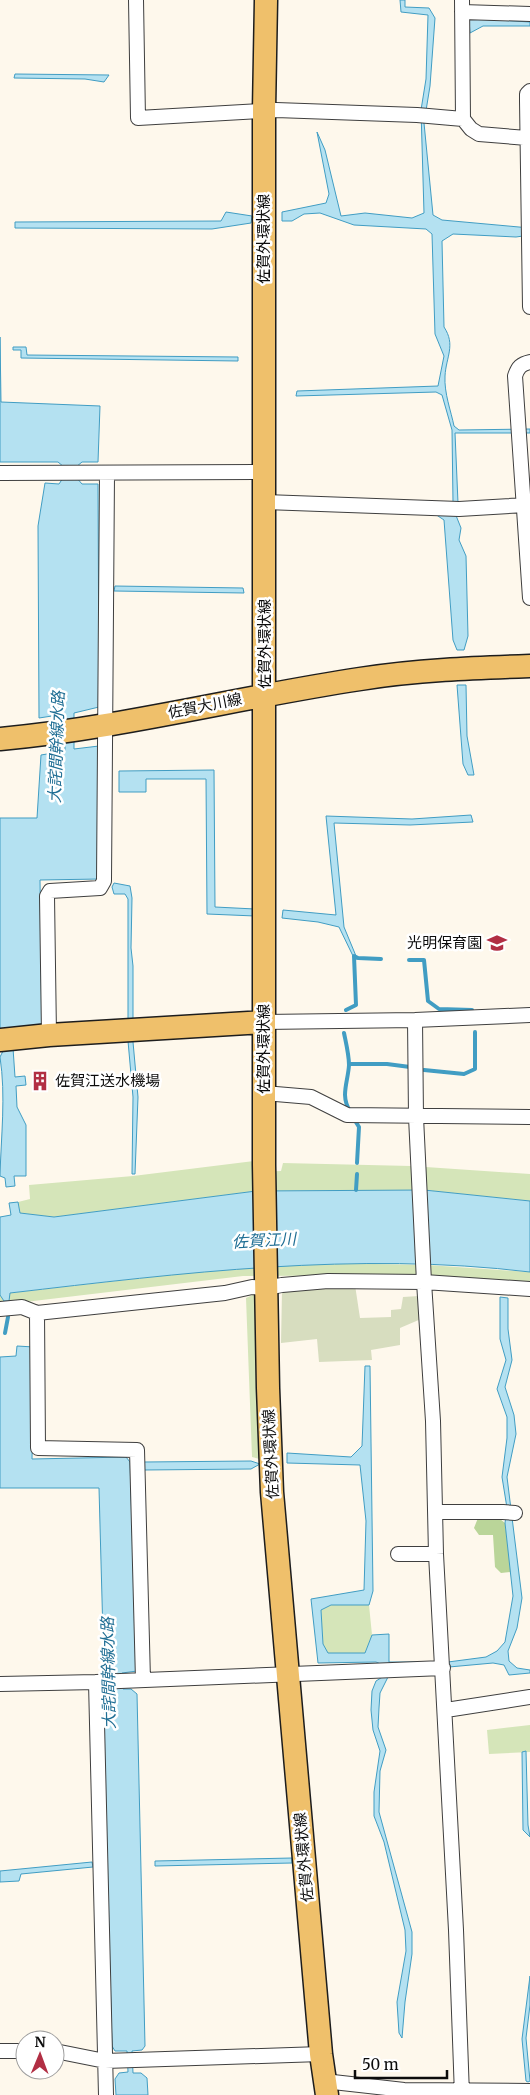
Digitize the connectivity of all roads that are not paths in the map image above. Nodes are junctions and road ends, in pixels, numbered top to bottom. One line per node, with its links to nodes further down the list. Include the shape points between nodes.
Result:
1 (136, 0): 6 (street, via 138,118)
2 (266, 0): 6 (main road, 佐賀外環状線)
3 (462, 6): 4 (street); 7 (street)
4 (530, 14)
5 (530, 92): 8 (street, via 527,94)
6 (264, 110): 7 (street); 12 (main road, 佐賀外環状線)
7 (463, 120): 8 (street, via 479,134)
8 (527, 138): 9 (street)
9 (528, 227): 10 (street)
10 (530, 307)
11 (530, 362): 16 (street, via 522,364 515,376)
12 (265, 472): 14 (street); 15 (main road, 佐賀外環状線)
13 (0, 473): 14 (street)
14 (107, 474): 20 (street)
15 (265, 502): 16 (street, via 453,508); 19 (main road, 佐賀外環状線)
16 (525, 504): 17 (street)
17 (530, 598)
18 (530, 666): 19 (main road, 佐賀大川線, via 435,670)
19 (264, 695): 20 (main road, 佐賀大川線); 24 (main road, 佐賀外環状線)
20 (106, 725): 21 (main road, 佐賀大川線); 25 (street, via 104,881 100,888 50,891 46,896)
21 (0, 739)
22 (530, 1015): 23 (street)
23 (415, 1020): 24 (street); 28 (street)
24 (264, 1022): 25 (main road); 27 (main road, 佐賀外環状線)
25 (49, 1035): 26 (main road)
26 (9, 1040)
27 (264, 1093): 28 (street, via 311,1097 352,1115); 31 (main road, 佐賀外環状線)
28 (416, 1117): 29 (street); 30 (street)
29 (530, 1117)
30 (423, 1279): 31 (street); 32 (street); 35 (street)
31 (266, 1283): 34 (street, via 225,1293); 40 (main road, 佐賀外環状線, via 272,1492)
32 (530, 1289)
33 (0, 1309): 34 (street, via 22,1307)
34 (38, 1313): 41 (street, via 38,1448 137,1450)
35 (436, 1512): 36 (street); 38 (street)
36 (509, 1512)
37 (398, 1554): 38 (street)
38 (436, 1554): 39 (street)
39 (442, 1664): 40 (street); 45 (street)
40 (289, 1673): 41 (street); 49 (main road, 佐賀外環状線)
41 (143, 1680): 42 (street)
42 (96, 1682): 43 (street); 50 (street)
43 (0, 1684)
44 (530, 1697): 45 (street)
45 (446, 1710): 52 (street)
46 (0, 2051): 47 (street)
47 (15, 2051)
48 (65, 2053): 50 (street)
49 (321, 2054): 50 (street); 51 (main road, 佐賀外環状線)
50 (105, 2061): 54 (street)
51 (326, 2088): 52 (street)
52 (462, 2092): 53 (street)
53 (521, 2093)
54 (106, 2095)

